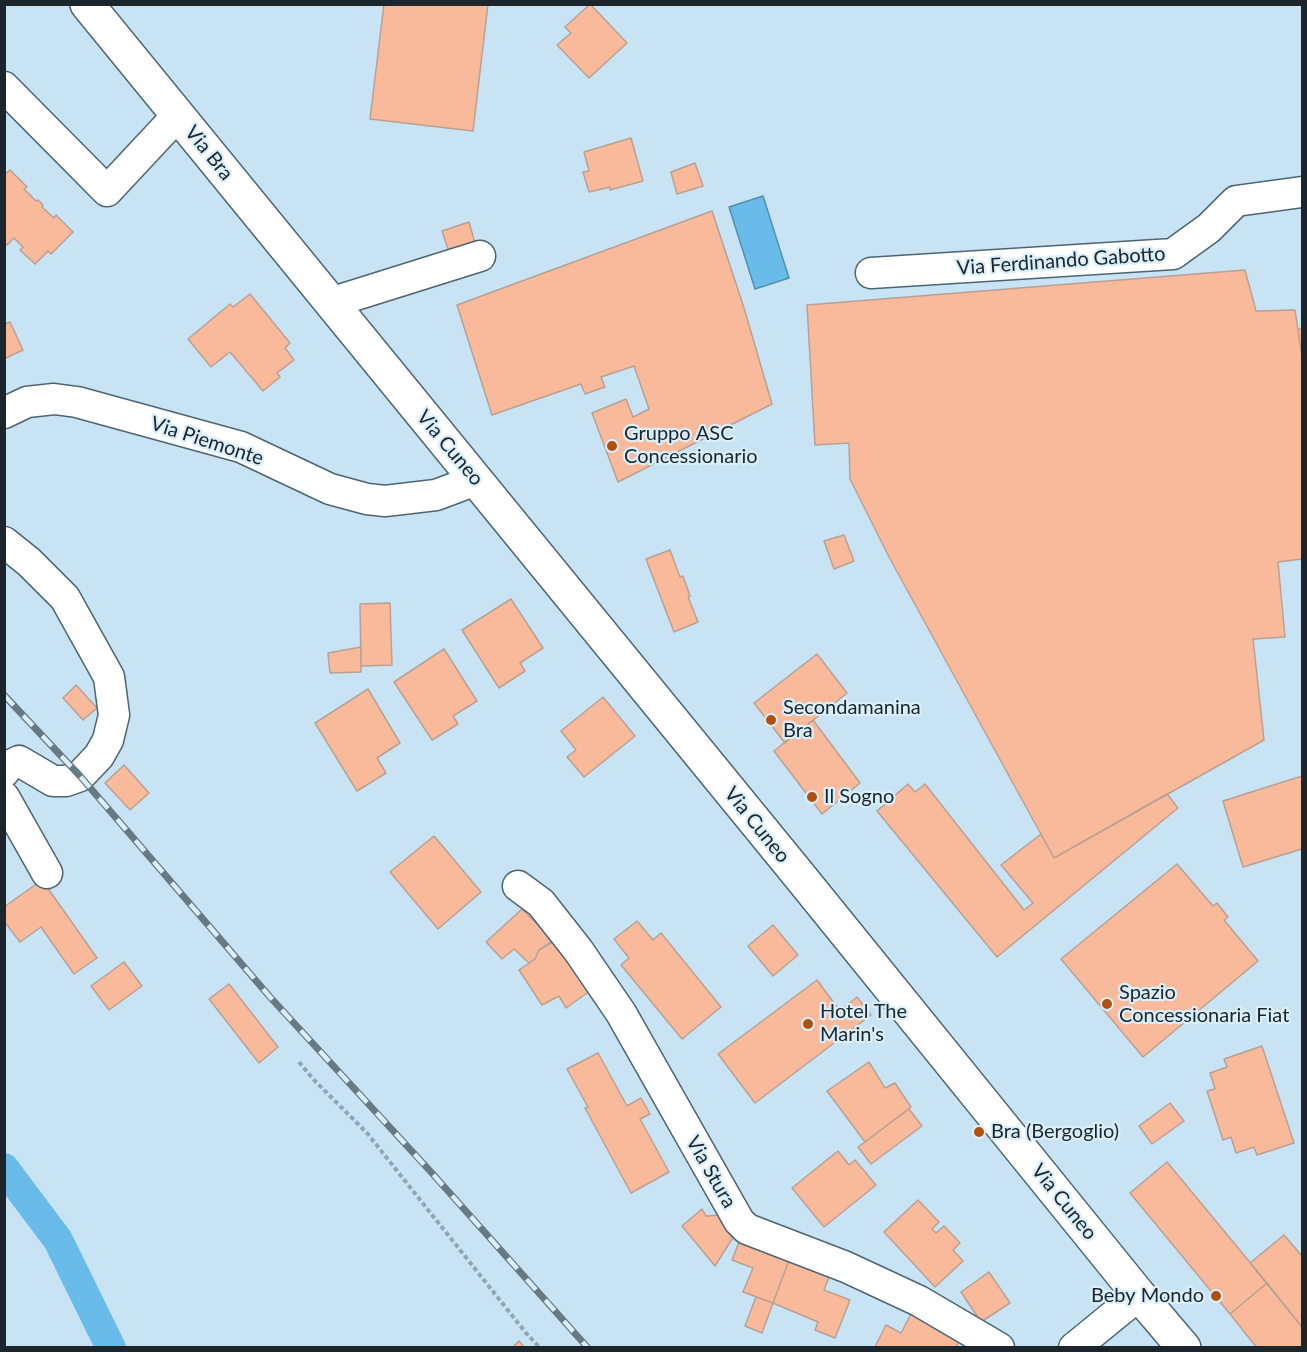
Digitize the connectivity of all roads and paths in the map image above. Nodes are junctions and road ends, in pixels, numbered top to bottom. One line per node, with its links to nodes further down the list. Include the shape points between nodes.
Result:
1 (87, 4): 3 (main road, Via Bra)
2 (4, 87): 3 (street, via 107,191)
3 (178, 115): 7 (main road, Via Bra)
4 (1302, 192): 6 (street, Via Ferdinando Gabotto, via 1236,201 1209,228 1173,254)
5 (480, 256): 7 (street)
6 (871, 273)
7 (330, 303): 9 (main road, Via Cuneo)
8 (4, 413): 9 (street, Via Piemonte, via 27,402 77,402 241,447 330,489 367,499 385,501 436,495)
9 (476, 480): 16 (main road, Via Cuneo)
10 (4, 542): 11 (street, via 65,598 109,677 114,716 99,756 80,776 53,781)
11 (9, 761)
12 (4, 797): 13 (street)
13 (47, 873)
14 (518, 886): 18 (street, Via Stura, via 541,903 621,1013 747,1229 846,1267 919,1301)
15 (299, 1062): 17 (path, via 367,1133)
16 (1139, 1295): 19 (street); 20 (main road, Via Cuneo)
17 (540, 1347)
18 (999, 1347)
19 (1074, 1347)
20 (1184, 1347)

